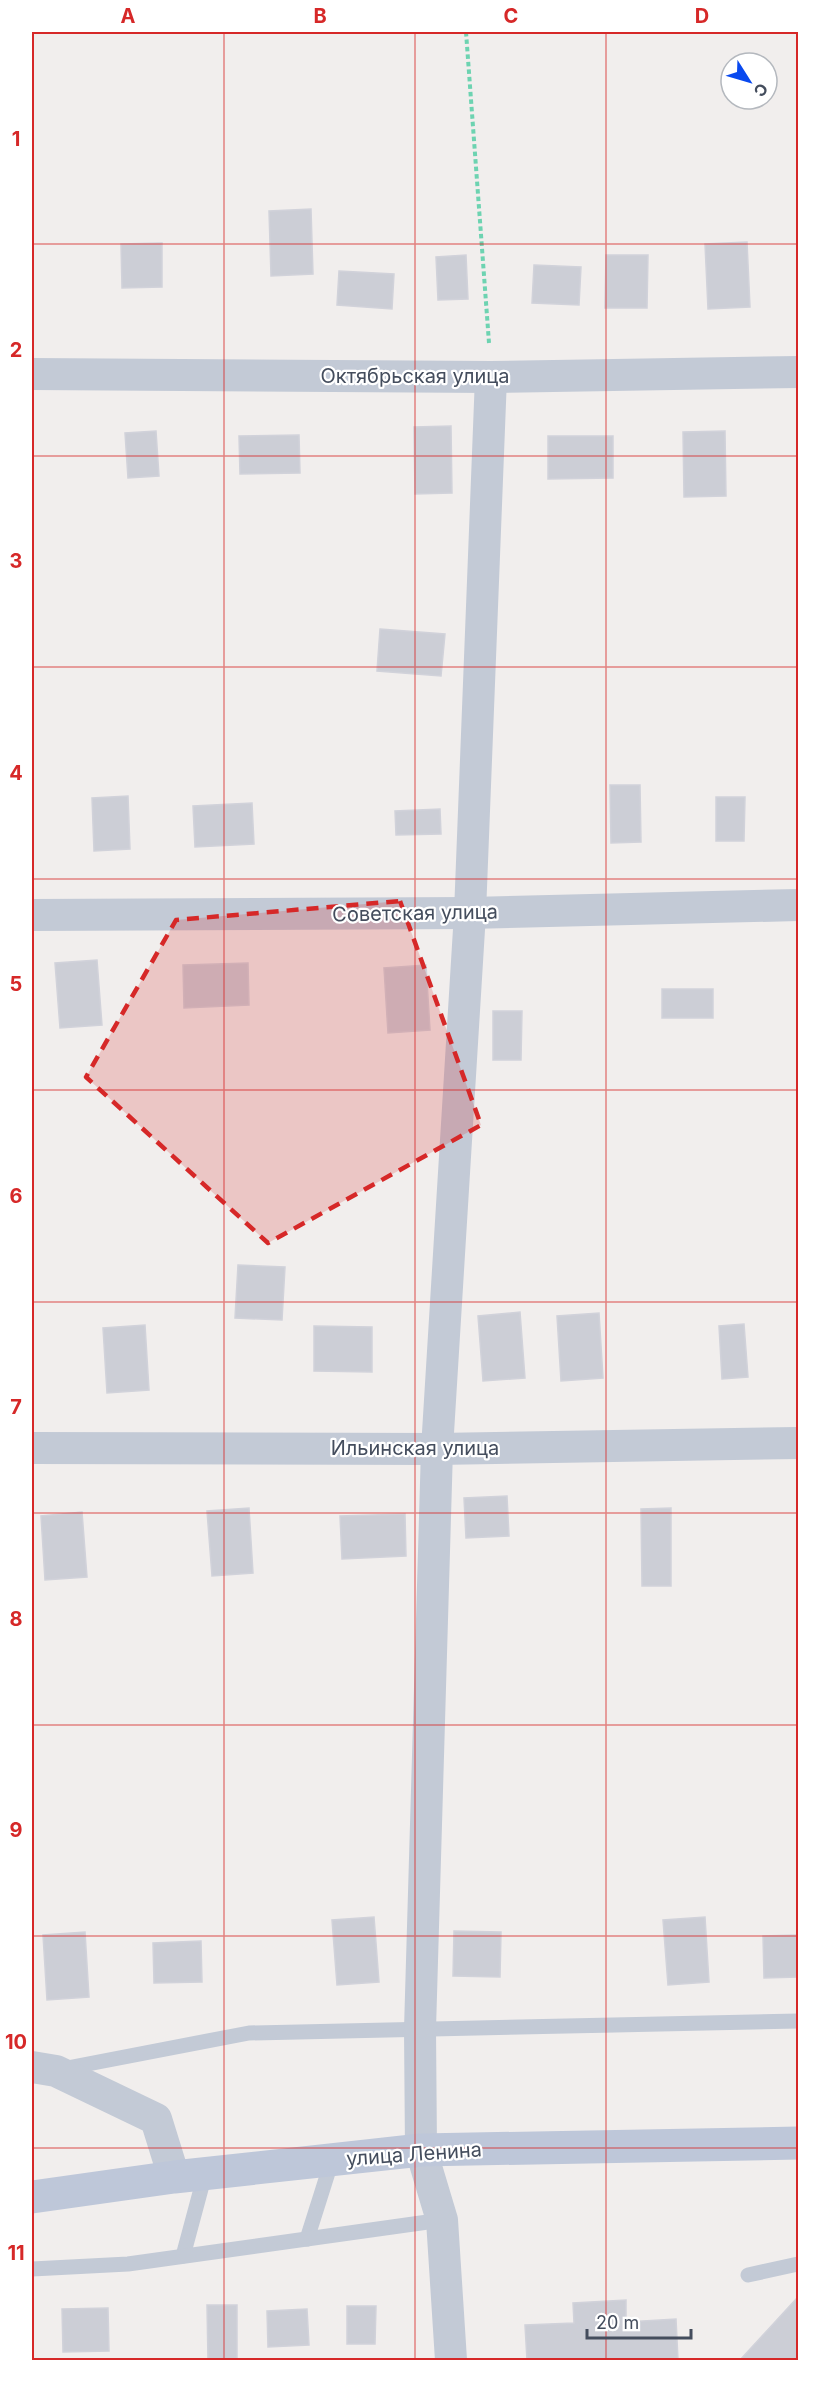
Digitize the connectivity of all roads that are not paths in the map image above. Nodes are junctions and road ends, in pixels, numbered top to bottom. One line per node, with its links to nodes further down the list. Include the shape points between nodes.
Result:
1 (798, 372): 3 (street, Октябрьская улица)
2 (32, 374): 3 (street, Октябрьская улица)
3 (491, 376): 5 (street)
4 (798, 905): 5 (street, Советская улица)
5 (470, 913): 6 (street, Советская улица); 9 (street)
6 (32, 915)
7 (798, 1443): 9 (street, Ильинская улица)
8 (32, 1448): 9 (street, Ильинская улица)
9 (437, 1449): 11 (street)
10 (798, 2021): 11 (lane)
11 (420, 2029): 12 (lane, via 249,2033); 14 (street)
12 (44, 2069): 16 (street, via 156,2119)
13 (798, 2143): 14 (main road, улица Ленина)
14 (421, 2150): 15 (main road, улица Ленина); 18 (street)
15 (332, 2160): 16 (main road, улица Ленина); 19 (lane)
16 (189, 2175): 17 (main road, улица Ленина); 20 (lane)
17 (32, 2197)
18 (442, 2220): 19 (lane); 24 (street)
19 (307, 2239): 20 (lane)
20 (183, 2256): 22 (lane, via 128,2264)
21 (798, 2264): 23 (lane)
22 (32, 2269)
23 (748, 2276)
24 (451, 2361)

